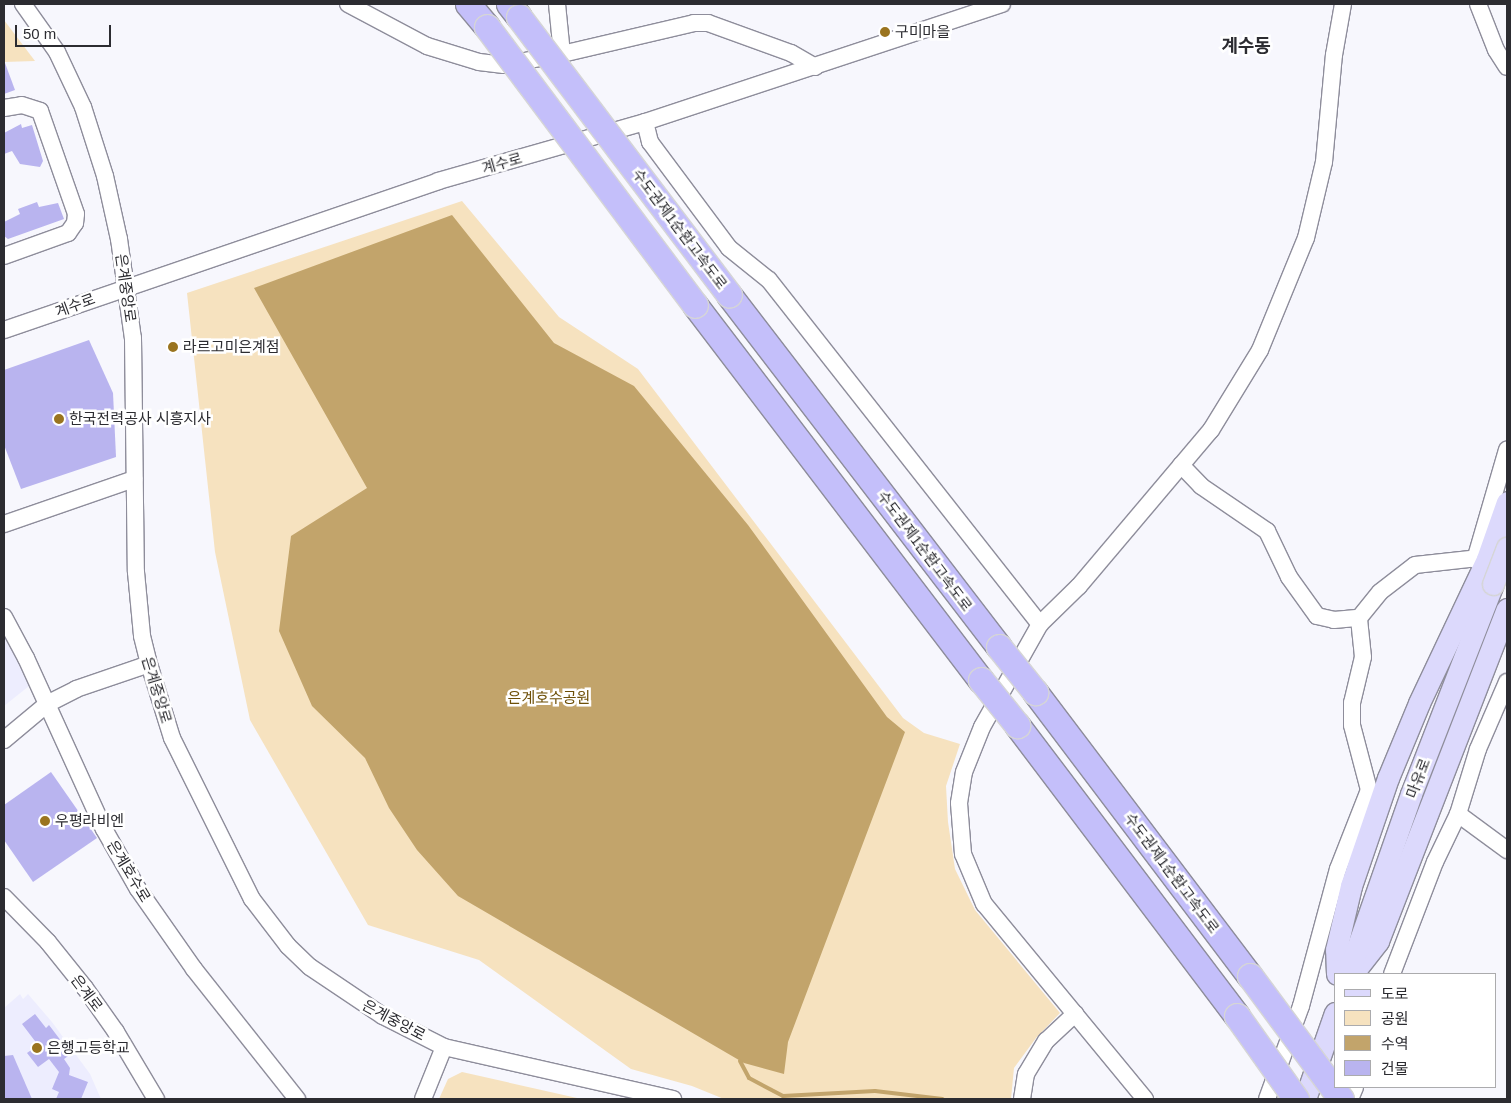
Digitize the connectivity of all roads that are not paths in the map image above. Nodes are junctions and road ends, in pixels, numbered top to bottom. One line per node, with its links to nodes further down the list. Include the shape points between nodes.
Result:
1 (23, 4): 15 (street, 은계중앙로, via 57,52 83,107 112,205)
2 (348, 4): 9 (street, via 427,46 479,62 504,65)
3 (468, 4): 49 (highway, bridge, via 1017,725)
4 (557, 4): 9 (street)
5 (1002, 4): 10 (street, 계수로)
6 (1343, 4): 18 (street, via 1334,55 1324,162 1306,238 1260,350 1211,430)
7 (1478, 4): 11 (street, via 1496,50)
8 (514, 10): 51 (highway, 수도권제1순환고속도로, bridge)
9 (562, 54): 10 (street, via 694,23 708,23 791,53)
10 (815, 67): 13 (street, 계수로)
11 (1507, 67)
12 (4, 108): 14 (street, via 22,104 40,111 76,214 75,223 68,233)
13 (645, 122): 15 (street, 계수로, via 438,181); 27 (street, via 650,142 729,248 769,280)
14 (4, 256)
15 (125, 287): 16 (street, 계수로); 19 (street, 은계중앙로, via 133,338)
16 (4, 330)
17 (1507, 450): 23 (street)
18 (1181, 465): 26 (street, via 1201,486 1267,531 1289,577 1317,616 1334,620); 27 (street, via 1079,586)
19 (134, 479): 21 (street); 28 (street, 은계중앙로, via 139,612)
20 (1507, 502): 23 (main road)
21 (4, 524)
22 (1507, 550): 23 (street); 36 (main road, 마유로, bridge, via 1411,794)
23 (1481, 559): 26 (street, via 1442,560 1415,565 1380,592); 35 (main road, via 1388,778 1351,886 1336,950)
24 (1507, 608): 37 (main road, via 1378,941)
25 (4, 617): 30 (street, 은계호수로)
26 (1359, 618): 48 (street, via 1363,657 1352,703 1352,725 1369,790 1338,869 1301,1006)
27 (1040, 624): 39 (street, via 982,728 964,772 958,802 964,854 984,904)
28 (148, 664): 30 (street, via 76,689); 41 (street, 은계중앙로, via 172,738 192,782 232,862 269,923 310,968 347,994)
29 (1507, 682): 32 (street, via 1478,749)
30 (47, 704): 31 (street); 43 (street, 은계호수로, via 104,829 138,889 189,962)
31 (4, 740)
32 (1458, 814): 33 (street); 38 (street, via 1435,862)
33 (1507, 850)
34 (4, 897): 42 (street, 은계로, via 48,942 85,988)
35 (1337, 973)
36 (1348, 973)
37 (1353, 973)
38 (1392, 973)
39 (1075, 1014): 46 (street, via 1046,1041 1026,1074); 47 (street)
40 (1334, 1016): 50 (main road)
41 (444, 1047): 44 (street); 45 (street, 은계중앙로)
42 (156, 1099)
43 (297, 1099)
44 (423, 1099)
45 (673, 1099)
46 (1022, 1099)
47 (1145, 1099)
48 (1267, 1099)
49 (1296, 1099)
50 (1305, 1099)
51 (1341, 1099)

